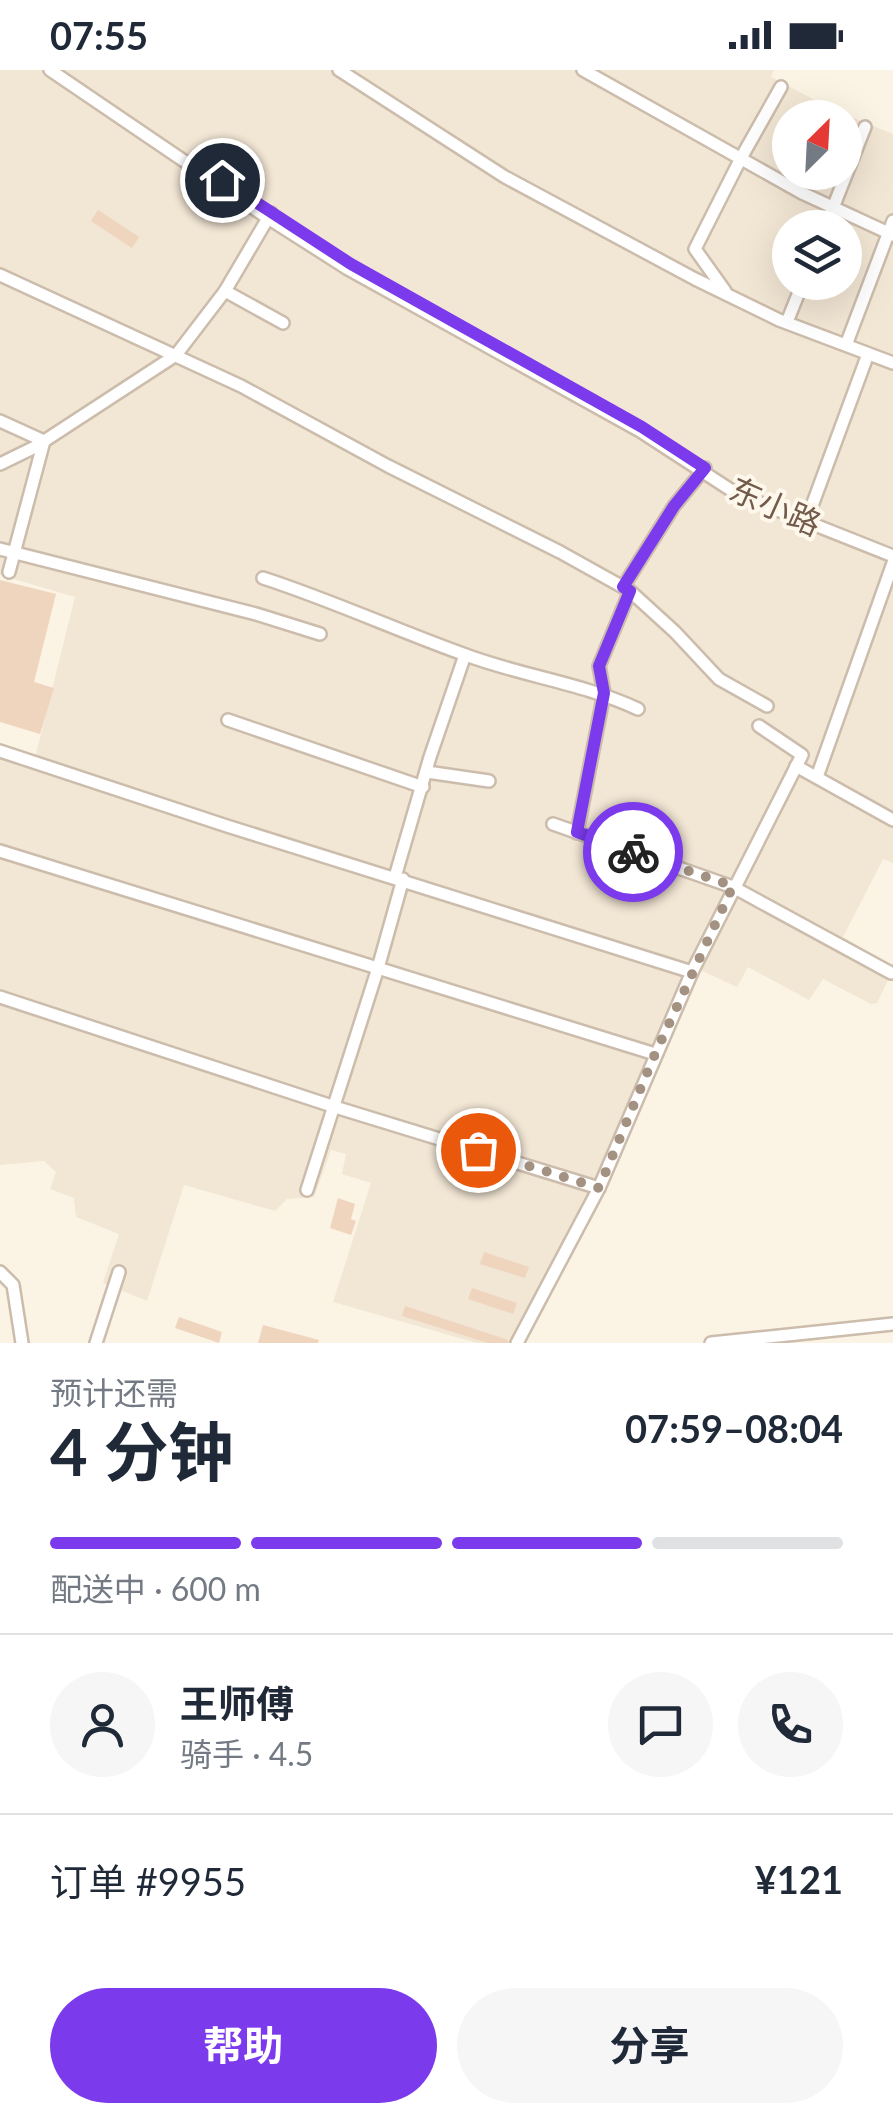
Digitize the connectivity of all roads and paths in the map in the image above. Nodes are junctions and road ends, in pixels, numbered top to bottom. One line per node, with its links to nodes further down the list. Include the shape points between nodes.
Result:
1 (50, 70): 10 (street, 东小路)
2 (61, 70): 10 (street, 东小路)
3 (339, 70): 14 (street, via 505,177)
4 (583, 70): 7 (street)
5 (782, 88): 7 (street)
6 (865, 126): 8 (street)
7 (741, 158): 8 (street); 14 (street, via 696,249)
8 (833, 207): 9 (street); 11 (street)
9 (832, 210)
10 (269, 216): 13 (street); 25 (street, 东小路, via 348,268)
11 (891, 229): 18 (street)
12 (0, 275): 20 (street)
13 (224, 291): 17 (street); 20 (street)
14 (725, 291): 16 (street)
15 (796, 300): 16 (street)
16 (787, 322): 18 (street)
17 (283, 323)
18 (846, 345): 19 (street)
19 (868, 354): 21 (street); 26 (street)
20 (176, 355): 23 (street); 32 (street)
21 (893, 363)
22 (0, 421): 23 (street)
23 (44, 441): 24 (street); 28 (street)
24 (0, 464)
25 (704, 469): 26 (street, 东小路); 32 (street)
26 (806, 520): 29 (street, 东小路)
27 (0, 550): 28 (street)
28 (14, 553): 30 (street); 33 (street)
29 (893, 557): 43 (street)
30 (9, 572)
31 (263, 578): 34 (street)
32 (626, 589): 35 (street, via 599,666); 36 (street, via 719,679)
33 (320, 634)
34 (465, 656): 35 (street); 42 (street)
35 (604, 693): 37 (street); 48 (street)
36 (767, 706)
37 (638, 708)
38 (228, 720): 45 (street)
39 (759, 726): 41 (street, via 802,754)
40 (0, 751): 50 (street)
41 (796, 766): 43 (street); 51 (street)
42 (426, 772): 44 (street); 45 (street)
43 (817, 777): 46 (street)
44 (489, 780)
45 (423, 786): 50 (street)
46 (893, 820)
47 (552, 824): 48 (street)
48 (577, 832): 51 (street)
49 (0, 851): 52 (street)
50 (399, 878): 52 (street); 53 (street)
51 (733, 886): 53 (street); 54 (street)
52 (378, 968): 56 (street); 57 (street)
53 (692, 972): 56 (street)
54 (891, 972)
55 (0, 997): 57 (street)
56 (655, 1054): 58 (street)
57 (334, 1106): 58 (street); 59 (street)
58 (599, 1188): 65 (street)
59 (307, 1190)
60 (0, 1272): 63 (street, via 13,1286)
61 (119, 1272): 64 (street)
62 (893, 1324): 66 (street)
63 (22, 1343)
64 (96, 1343)
65 (517, 1343)
66 (710, 1343)

